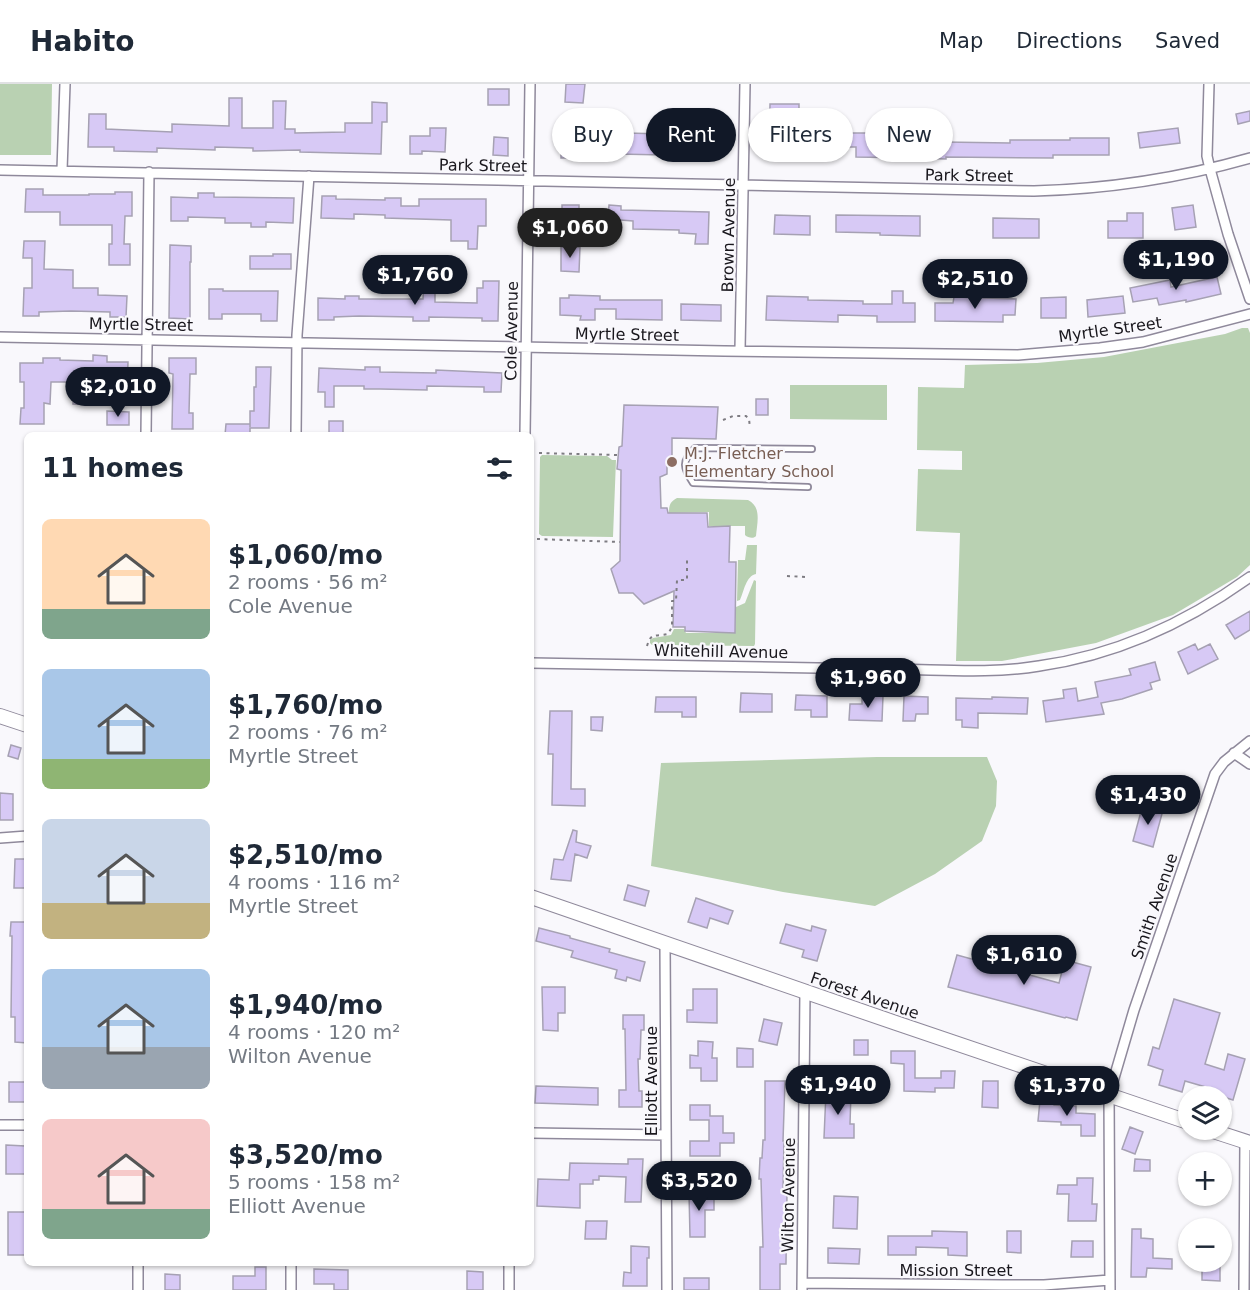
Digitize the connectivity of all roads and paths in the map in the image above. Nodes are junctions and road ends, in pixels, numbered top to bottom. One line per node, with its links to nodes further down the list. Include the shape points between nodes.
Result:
1 (65, 84): 8 (street)
2 (531, 84): 11 (street, Cole Avenue)
3 (745, 84): 12 (street, Brown Avenue)
4 (1209, 84): 6 (street)
5 (1250, 158): 6 (street, Park Street)
6 (1210, 169): 12 (street, Park Street, via 1110,186 1042,191); 13 (street)
7 (0, 170): 8 (street, Park Street)
8 (62, 170): 9 (street, Park Street)
9 (149, 172): 10 (street, Park Street); 16 (street)
10 (309, 176): 11 (street, Park Street); 17 (street)
11 (529, 181): 12 (street, Park Street); 18 (street, Cole Avenue)
12 (743, 185): 19 (street, Brown Avenue)
13 (1250, 299)
14 (1250, 314): 19 (street, Myrtle Street, via 1143,342 1039,353)
15 (0, 336): 16 (street, Myrtle Street)
16 (146, 339): 17 (street, Myrtle Street); 22 (street)
17 (297, 342): 18 (street, Myrtle Street); 23 (street)
18 (526, 347): 19 (street, Myrtle Street); 24 (street, Cole Avenue)
19 (740, 350)
20 (723, 420): 21 (path, via 746,416)
21 (750, 428)
22 (146, 432)
23 (296, 432)
24 (525, 432)
25 (812, 449): 28 (lane, via 695,448 687,455 685,464 693,483)
26 (539, 453): 27 (path)
27 (618, 455)
28 (808, 487)
29 (537, 539): 30 (path)
30 (621, 542)
31 (687, 557): 35 (path, via 687,580 677,580 676,601 672,601 672,627 668,633 649,638)
32 (788, 576): 33 (path)
33 (807, 577)
34 (1250, 577): 36 (street, Whitehill Avenue, via 1201,610 1149,635 1038,667 961,670)
35 (647, 646)
36 (534, 663)
37 (0, 716): 38 (main road)
38 (24, 724)
39 (1250, 741): 40 (street, Smith Avenue)
40 (1234, 753): 41 (street); 47 (street, Smith Avenue, via 1215,774)
41 (1250, 764)
42 (24, 836): 43 (street)
43 (0, 838)
44 (534, 898): 45 (main road, Forest Avenue)
45 (665, 943): 46 (main road, Forest Avenue); 52 (street, Elliott Avenue)
46 (805, 992): 47 (main road, Forest Avenue); 59 (street, Wilton Avenue)
47 (1109, 1095): 48 (main road, Forest Avenue); 58 (street, Smith Avenue)
48 (1178, 1119)
49 (0, 1125): 50 (street)
50 (24, 1125)
51 (534, 1133): 52 (street)
52 (666, 1135): 63 (street, Elliott Avenue)
53 (1232, 1137): 54 (main road)
54 (1247, 1142): 64 (street)
55 (138, 1266): 60 (street)
56 (291, 1266): 61 (street)
57 (509, 1266): 62 (street)
58 (1110, 1285): 59 (street, Mission Street)
59 (802, 1287)
60 (138, 1290)
61 (291, 1290)
62 (508, 1290)
63 (667, 1290)
64 (1244, 1290)

